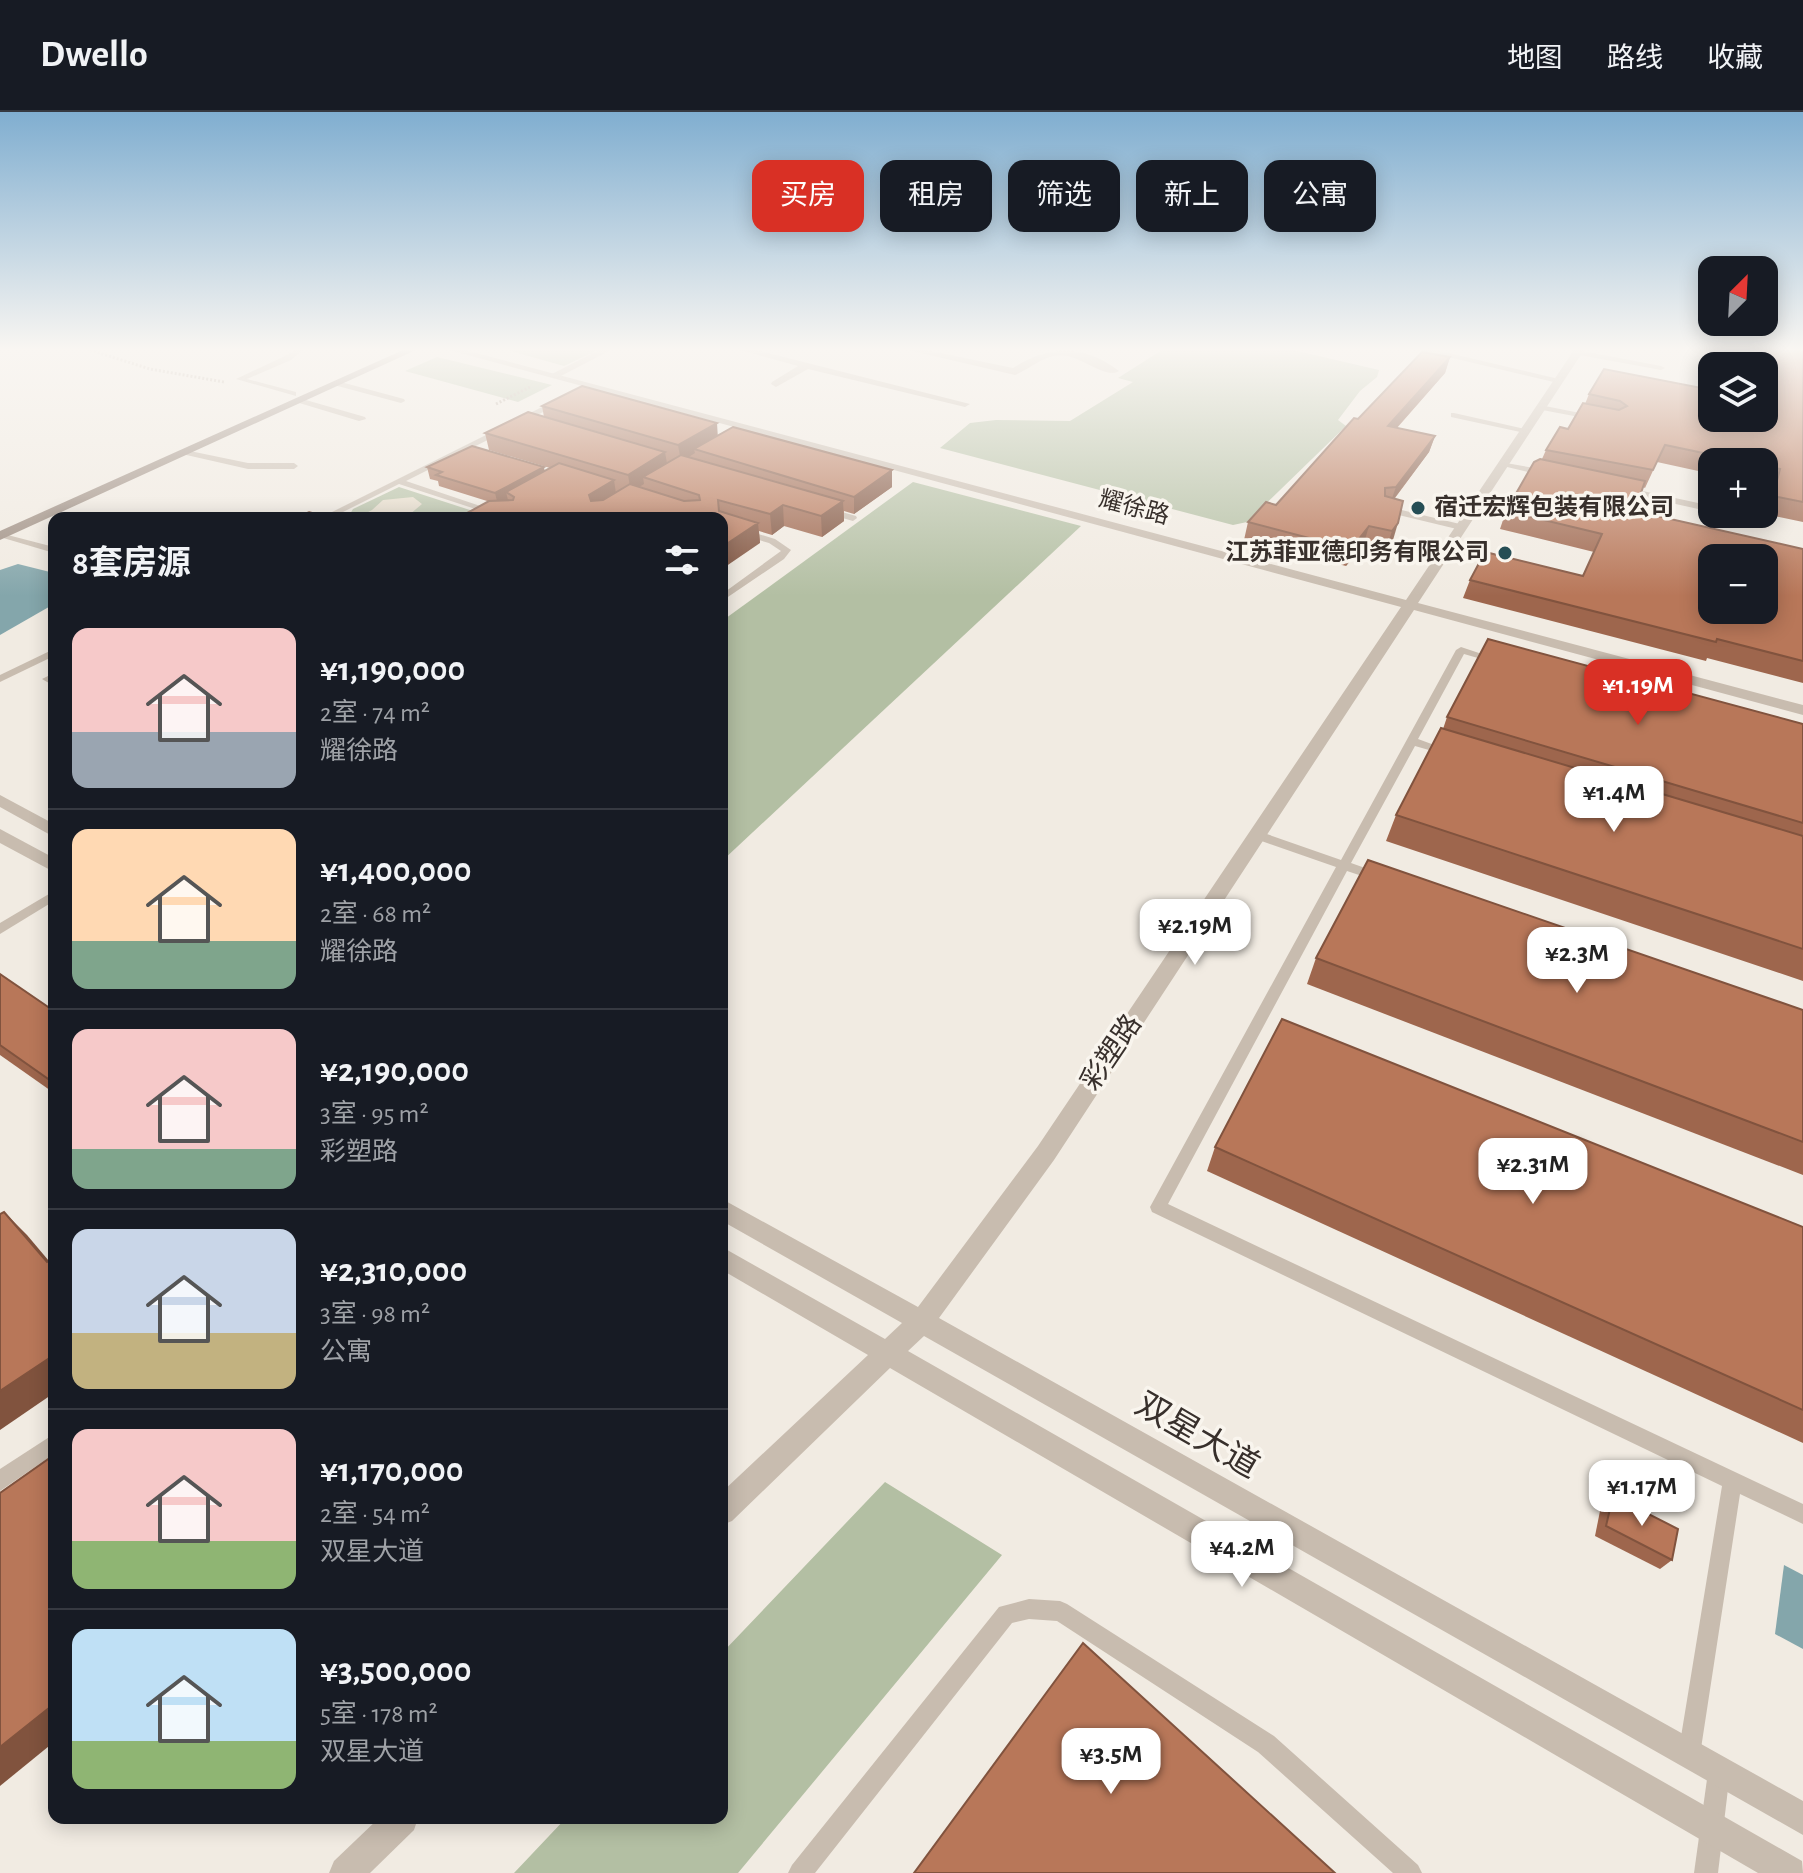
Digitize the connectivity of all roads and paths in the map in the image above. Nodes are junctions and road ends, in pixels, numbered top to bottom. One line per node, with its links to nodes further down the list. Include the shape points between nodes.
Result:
1 (219, 432): 24 (main road)
2 (225, 432): 7 (main road)
3 (497, 432): 6 (lane)
4 (764, 432): 31 (street, 耀徐路)
5 (1524, 432): 9 (street, 彩塑路)
6 (465, 448): 8 (lane); 12 (lane)
7 (185, 452): 10 (lane, via 248,466); 24 (main road)
8 (479, 452)
9 (1503, 464): 11 (lane); 22 (street, 彩塑路)
10 (294, 466)
11 (1563, 477)
12 (398, 481): 18 (lane); 19 (lane)
13 (1607, 486): 15 (lane)
14 (509, 506): 20 (lane)
15 (1698, 506)
16 (824, 509): 21 (lane)
17 (1385, 509): 22 (lane)
18 (339, 512)
19 (493, 512)
20 (498, 512)
21 (853, 518)
22 (1461, 527): 25 (street, 彩塑路)
23 (728, 528): 29 (lane, via 786,550)
24 (1, 532): 26 (lane)
25 (1448, 546): 27 (lane); 31 (street, 彩塑路)
26 (48, 548)
27 (1518, 563)
28 (728, 588): 29 (lane)
29 (734, 590): 30 (lane)
30 (728, 594)
31 (1410, 604): 35 (street, 耀徐路); 41 (street, 彩塑路)
32 (48, 655): 34 (lane)
33 (1506, 663): 36 (lane, via 1461,650)
34 (0, 679)
35 (1803, 710)
36 (1412, 741): 37 (lane); 43 (lane)
37 (1457, 755)
38 (0, 800): 39 (street)
39 (48, 828)
40 (0, 835): 42 (street)
41 (1257, 835): 43 (lane); 49 (street, 彩塑路, via 1046,1153)
42 (48, 863)
43 (1344, 865): 44 (lane); 52 (lane, via 1269,1020 1158,1207)
44 (1389, 881)
45 (48, 899): 46 (lane)
46 (0, 929)
47 (728, 1212): 49 (street, 双星大道)
48 (728, 1262): 50 (street)
49 (922, 1321): 50 (street, 彩塑路); 56 (street, 双星大道)
50 (887, 1355): 54 (street, 彩塑路); 60 (street)
51 (48, 1447): 53 (lane)
52 (1733, 1480): 55 (lane); 56 (lane)
53 (0, 1481)
54 (728, 1505)
55 (1803, 1514)
56 (1689, 1756): 57 (street, 双星大道)
57 (1719, 1772): 58 (street, 双星大道); 60 (lane)
58 (1803, 1819)
59 (396, 1824): 61 (street)
60 (1712, 1828): 64 (lane); 65 (street)
61 (346, 1873)
62 (800, 1873): 63 (lane, via 1006,1614 1029,1609 1060,1611 1266,1744)
63 (1410, 1873)
64 (1706, 1873)
65 (1790, 1873)

